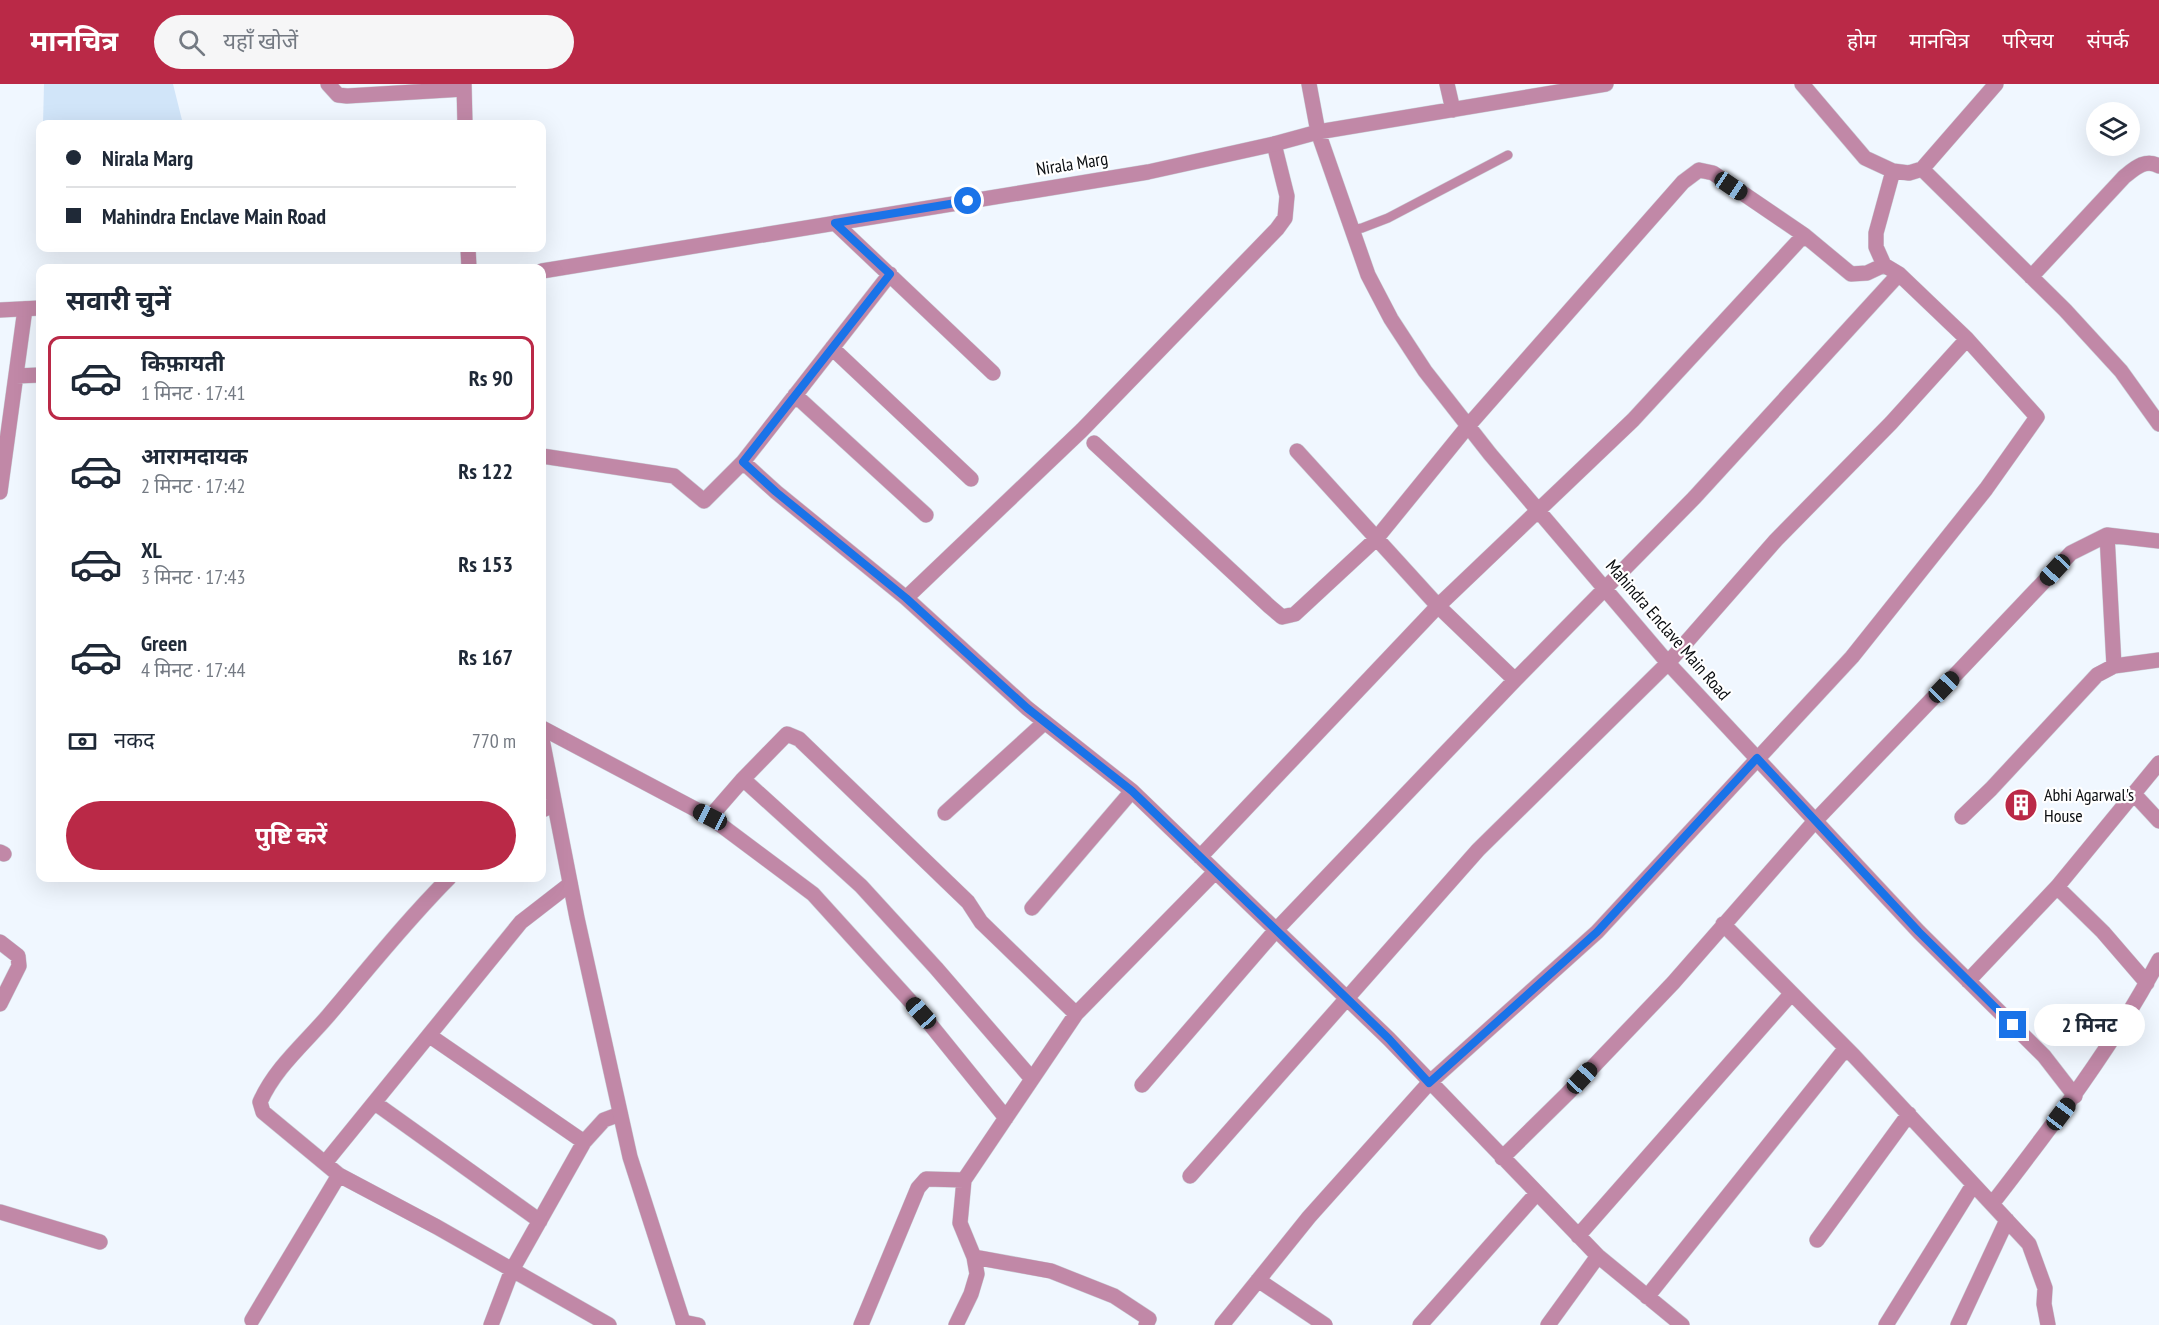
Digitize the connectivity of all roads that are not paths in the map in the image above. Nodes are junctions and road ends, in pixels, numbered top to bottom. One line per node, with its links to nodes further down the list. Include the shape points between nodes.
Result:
1 (328, 84): 7 (street, via 346,96)
2 (1309, 84): 10 (street, Mahindra Enclave Main Road)
3 (1447, 84): 8 (street)
4 (1606, 84): 8 (street, Nirala Marg)
5 (1802, 84): 15 (street, via 1865,158)
6 (1996, 84): 14 (street)
7 (464, 86): 9 (street)
8 (1453, 110): 10 (street, Nirala Marg)
9 (465, 120)
10 (1318, 132): 11 (street, Nirala Marg); 17 (street, Mahindra Enclave Main Road)
11 (1275, 144): 16 (street, Nirala Marg, via 1148,171); 46 (street, via 1287,196 1285,218 1277,230 1082,430)
12 (1508, 155): 17 (lane, via 1388,218)
13 (2159, 166): 23 (street, via 2139,165 2124,177)
14 (1923, 169): 15 (street, via 1909,173); 23 (street)
15 (1893, 171): 19 (street, via 1876,233 1876,247)
16 (835, 223): 20 (street, Nirala Marg); 21 (street)
17 (1352, 230): 33 (street, Mahindra Enclave Main Road, via 1368,275 1391,319)
18 (1803, 235): 19 (street, via 1851,274 1867,273); 33 (street, via 1713,173 1699,170 1683,182); 40 (street, via 1633,420)
19 (1884, 265): 22 (street)
20 (546, 270)
21 (890, 274): 27 (street); 28 (street)
22 (1899, 274): 26 (street); 45 (street)
23 (2031, 277): 32 (street, via 2121,371)
24 (33, 309): 25 (street); 30 (street)
25 (0, 310)
26 (1967, 339): 49 (street, via 1776,540); 54 (street, via 2037,417 1986,489 1852,657)
27 (832, 348): 31 (street); 38 (street)
28 (993, 373)
29 (36, 375): 30 (street)
30 (16, 376): 39 (street)
31 (795, 395): 37 (street); 41 (street)
32 (2159, 424)
33 (1468, 426): 40 (street, Mahindra Enclave Main Road); 43 (street)
34 (1094, 443): 43 (street, via 1282,617 1295,614)
35 (1297, 451): 43 (street)
36 (546, 457): 37 (street, via 674,476 704,501)
37 (743, 462): 46 (street)
38 (971, 479)
39 (0, 492)
40 (1538, 510): 45 (street, Mahindra Enclave Main Road); 47 (street)
41 (926, 515)
42 (2107, 536): 44 (street); 50 (street); 64 (street, via 2071,553)
43 (1376, 539): 47 (street)
44 (2159, 542)
45 (1605, 590): 49 (street, Mahindra Enclave Main Road); 51 (street)
46 (906, 598): 52 (street)
47 (1438, 606): 51 (street); 66 (street)
48 (2159, 660): 50 (street)
49 (1668, 663): 54 (street, Mahindra Enclave Main Road); 79 (street, via 1478,850)
50 (2114, 666): 63 (street, via 2097,675)
51 (1515, 680): 73 (street)
52 (1044, 722): 58 (street); 61 (street)
53 (546, 730): 62 (street)
54 (1757, 758): 64 (street, Mahindra Enclave Main Road); 85 (street, via 1597,932)
55 (2159, 763): 59 (street)
56 (743, 779): 62 (street); 81 (street, via 787,734 799,739 968,902 981,922); 84 (street, via 861,886)
57 (546, 784): 60 (street)
58 (1132, 791): 66 (street); 71 (street)
59 (2134, 794): 65 (street); 70 (street)
60 (548, 807): 69 (street)
61 (945, 813)
62 (710, 817): 91 (street, via 813,894 921,1013)
63 (1962, 817)
64 (1815, 820): 72 (street); 76 (street, Mahindra Enclave Main Road)
65 (2159, 820)
66 (1200, 857): 67 (street)
67 (1215, 872): 73 (street); 81 (street)
68 (445, 882): 94 (street, via 416,910 269,1082 260,1102 263,1112)
69 (570, 884): 82 (street, via 521,922); 89 (street)
70 (2057, 887): 76 (street); 77 (street)
71 (1032, 908)
72 (1723, 924): 78 (street); 93 (street, via 1673,983)
73 (1276, 930): 79 (street); 86 (street)
74 (0, 942): 80 (street, via 18,956 19,966)
75 (2159, 960): 77 (street)
76 (1968, 981): 87 (street, Mahindra Enclave Main Road, via 2044,1056)
77 (2147, 983): 87 (street)
78 (1791, 994): 83 (street); 104 (street)
79 (1346, 998): 85 (street); 96 (street)
80 (0, 1004)
81 (1076, 1014): 84 (street)
82 (430, 1036): 88 (street); 92 (street)
83 (1846, 1048): 90 (street); 111 (street)
84 (1032, 1079): 91 (street)
85 (1429, 1083): 93 (street); 110 (street)
86 (1142, 1084)
87 (2075, 1096): 100 (street)
88 (375, 1103): 94 (street); 103 (street)
89 (621, 1114): 92 (street, via 604,1120); 113 (street, via 630,1157)
90 (1908, 1114): 98 (street); 105 (street)
91 (1006, 1118): 97 (street)
92 (584, 1142): 103 (street)
93 (1502, 1158): 99 (street)
94 (325, 1163): 95 (street)
95 (339, 1175): 109 (street); 112 (street)
96 (1190, 1176)
97 (964, 1180): 108 (street, via 960,1223); 116 (street, via 926,1179 918,1188)
98 (1973, 1185): 100 (street); 124 (street)
99 (1537, 1193): 104 (street); 121 (street)
100 (1992, 1204): 102 (street)
101 (0, 1212): 106 (street)
102 (2007, 1220): 125 (street); 126 (street, via 2029,1244 2045,1288)
103 (540, 1221): 109 (street)
104 (1578, 1236): 107 (street)
105 (1817, 1240)
106 (100, 1242)
107 (1598, 1256): 111 (street); 122 (street)
108 (974, 1257): 117 (street, via 977,1274); 118 (street, via 1051,1271 1114,1296 1149,1319)
109 (512, 1270): 114 (street); 115 (street)
110 (1258, 1280): 119 (street); 120 (street)
111 (1647, 1297): 123 (street)
112 (252, 1320)
113 (688, 1324)
114 (491, 1325)
115 (609, 1325)
116 (861, 1325)
117 (956, 1325)
118 (1146, 1325)
119 (1222, 1325)
120 (1325, 1325)
121 (1420, 1325)
122 (1548, 1325)
123 (1682, 1325)
124 (1886, 1325)
125 (1958, 1325)
126 (2048, 1325)

